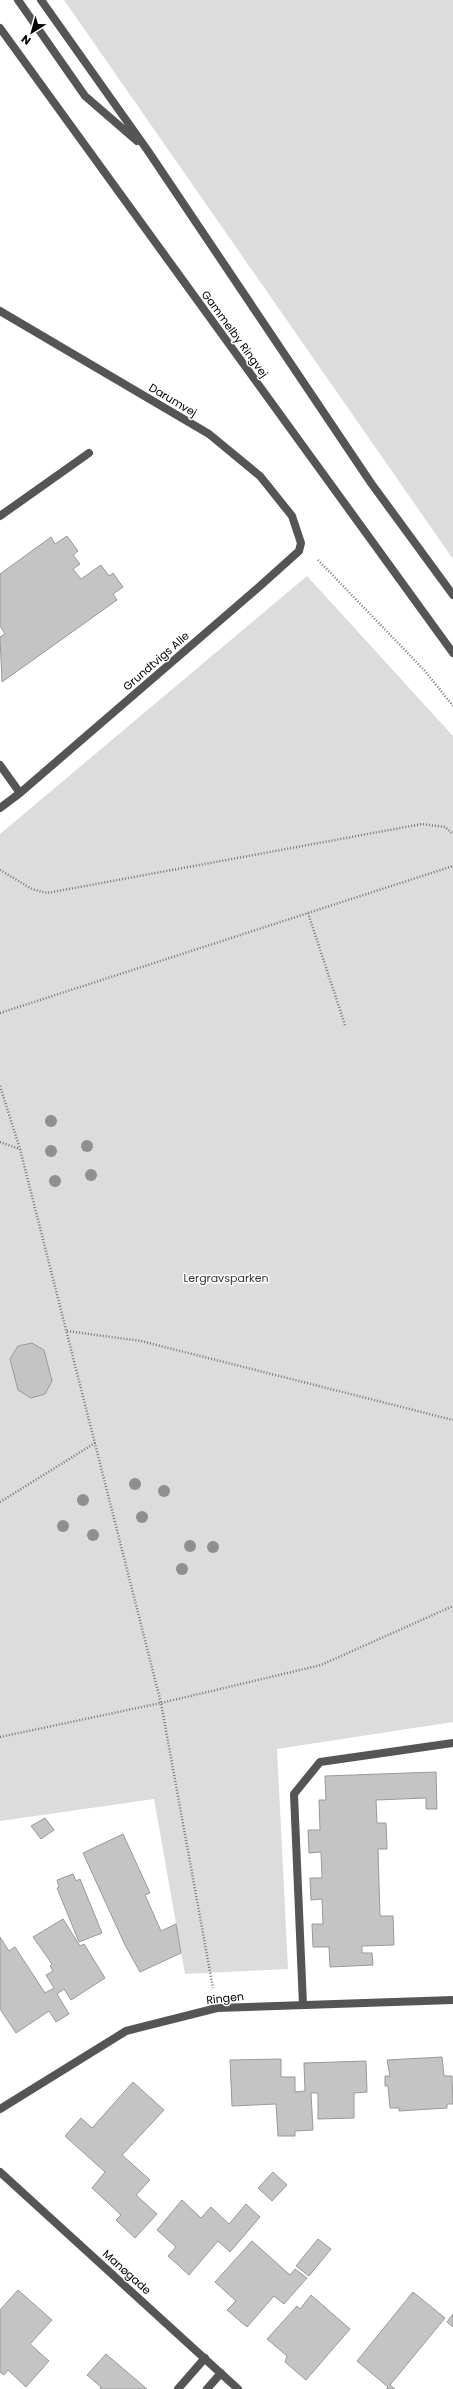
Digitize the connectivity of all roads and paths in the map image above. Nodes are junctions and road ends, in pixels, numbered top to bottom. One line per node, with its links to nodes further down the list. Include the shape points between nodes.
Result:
1 (18, 0): 4 (street, via 86,96)
2 (41, 0): 4 (street)
3 (0, 28): 10 (street, Gammelby Ringvej)
4 (148, 151): 9 (street, via 371,483)
5 (0, 311): 8 (street, Darumvej, via 209,434 260,476 292,516)
6 (89, 453): 7 (street)
7 (0, 516)
8 (301, 543): 11 (path, via 425,671); 13 (street, Grundtvigs Alle, via 298,551 260,586)
9 (453, 595)
10 (453, 653)
11 (453, 706)
12 (0, 765): 13 (street)
13 (20, 793): 14 (street, Grundtvigs Alle)
14 (0, 808)
15 (453, 834): 17 (path, via 445,827 422,824 47,893 32,889)
16 (453, 866): 18 (path)
17 (0, 870)
18 (308, 913): 19 (path); 20 (path)
19 (0, 1013)
20 (345, 1025)
21 (0, 1086): 23 (path)
22 (0, 1142): 23 (path)
23 (20, 1149): 24 (path)
24 (67, 1331): 25 (path, via 142,1341); 26 (path)
25 (453, 1420)
26 (96, 1443): 27 (path); 29 (path)
27 (0, 1502)
28 (453, 1606): 29 (path, via 321,1665)
29 (161, 1703): 30 (path); 34 (path)
30 (0, 1738)
31 (453, 1743): 33 (street, via 320,1762 294,1794)
32 (453, 2000): 33 (street, Ringen)
33 (303, 2005): 34 (street, Ringen)
34 (217, 2008): 35 (street, Ringen, via 126,2031)
35 (0, 2109)
36 (0, 2172): 37 (street, Manøgade)
37 (204, 2358): 38 (street, Manøgade); 39 (street)
38 (221, 2373): 40 (street); 41 (street, Manøgade)
39 (178, 2389)
40 (207, 2389)
41 (238, 2389)

